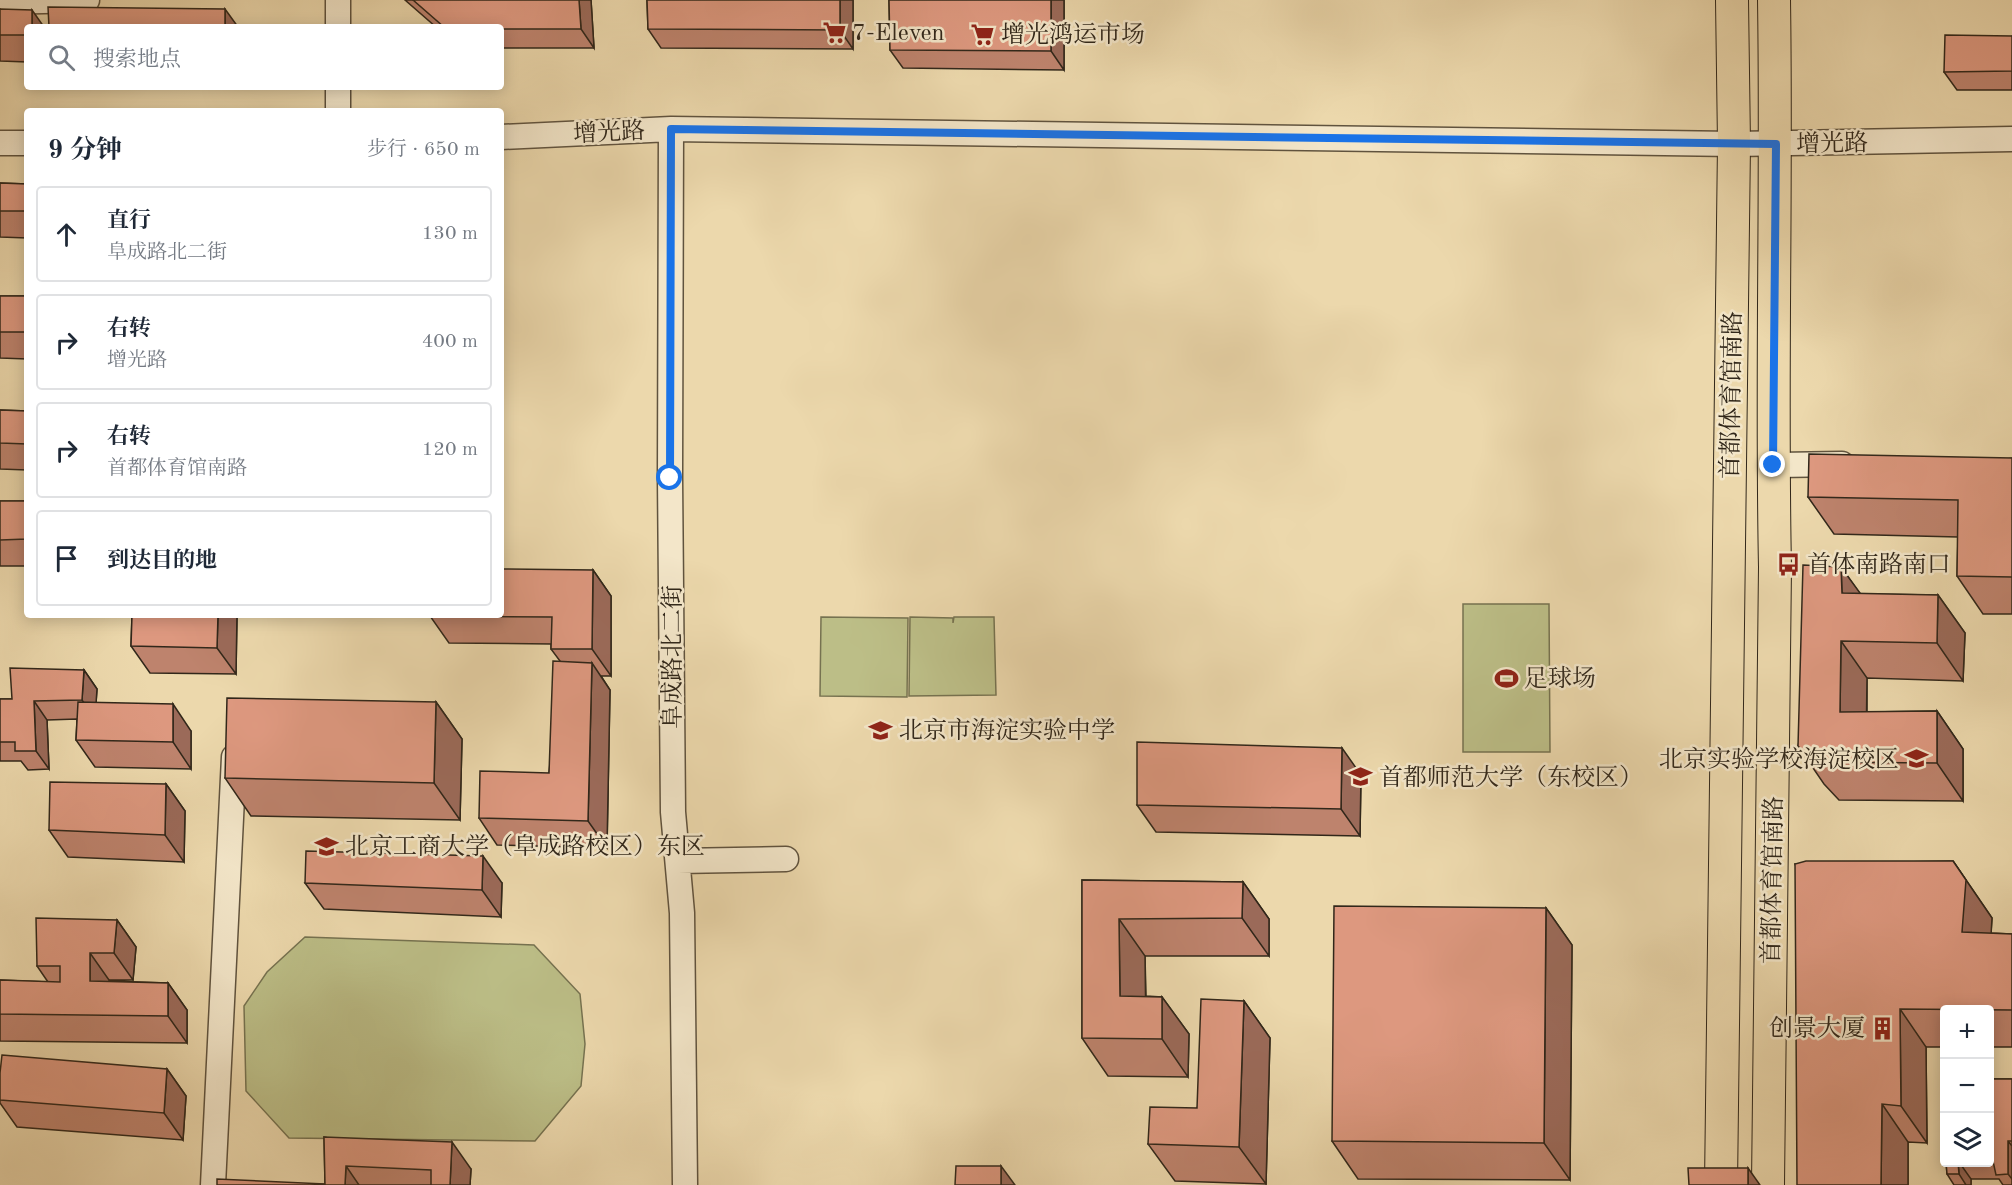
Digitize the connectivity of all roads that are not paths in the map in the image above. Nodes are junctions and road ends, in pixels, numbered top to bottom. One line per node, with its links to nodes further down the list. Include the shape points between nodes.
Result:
1 (87, 0): 5 (street)
2 (338, 0): 6 (street)
3 (1732, 0): 14 (main road, 首都体育馆南路)
4 (1774, 0): 15 (main road, 首都体育馆南路)
5 (0, 2)
6 (338, 24)
7 (338, 90): 8 (street)
8 (338, 108)
9 (671, 129): 10 (street, 增光路); 14 (street, 增光路); 20 (street, 阜成路北二街, via 673,812)
10 (504, 137)
11 (2012, 138): 15 (street, 增光路)
12 (0, 143): 13 (street)
13 (24, 143)
14 (1734, 144): 15 (street, 增光路); 23 (main road, 首都体育馆南路)
15 (1776, 144): 17 (main road, 首都体育馆南路)
16 (1868, 464): 17 (street)
17 (1773, 465): 24 (main road, 首都体育馆南路)
18 (235, 731): 21 (street)
19 (786, 859): 20 (street)
20 (678, 861): 22 (street, 阜成路北二街)
21 (213, 1185)
22 (685, 1185)
23 (1721, 1185)
24 (1768, 1185)

